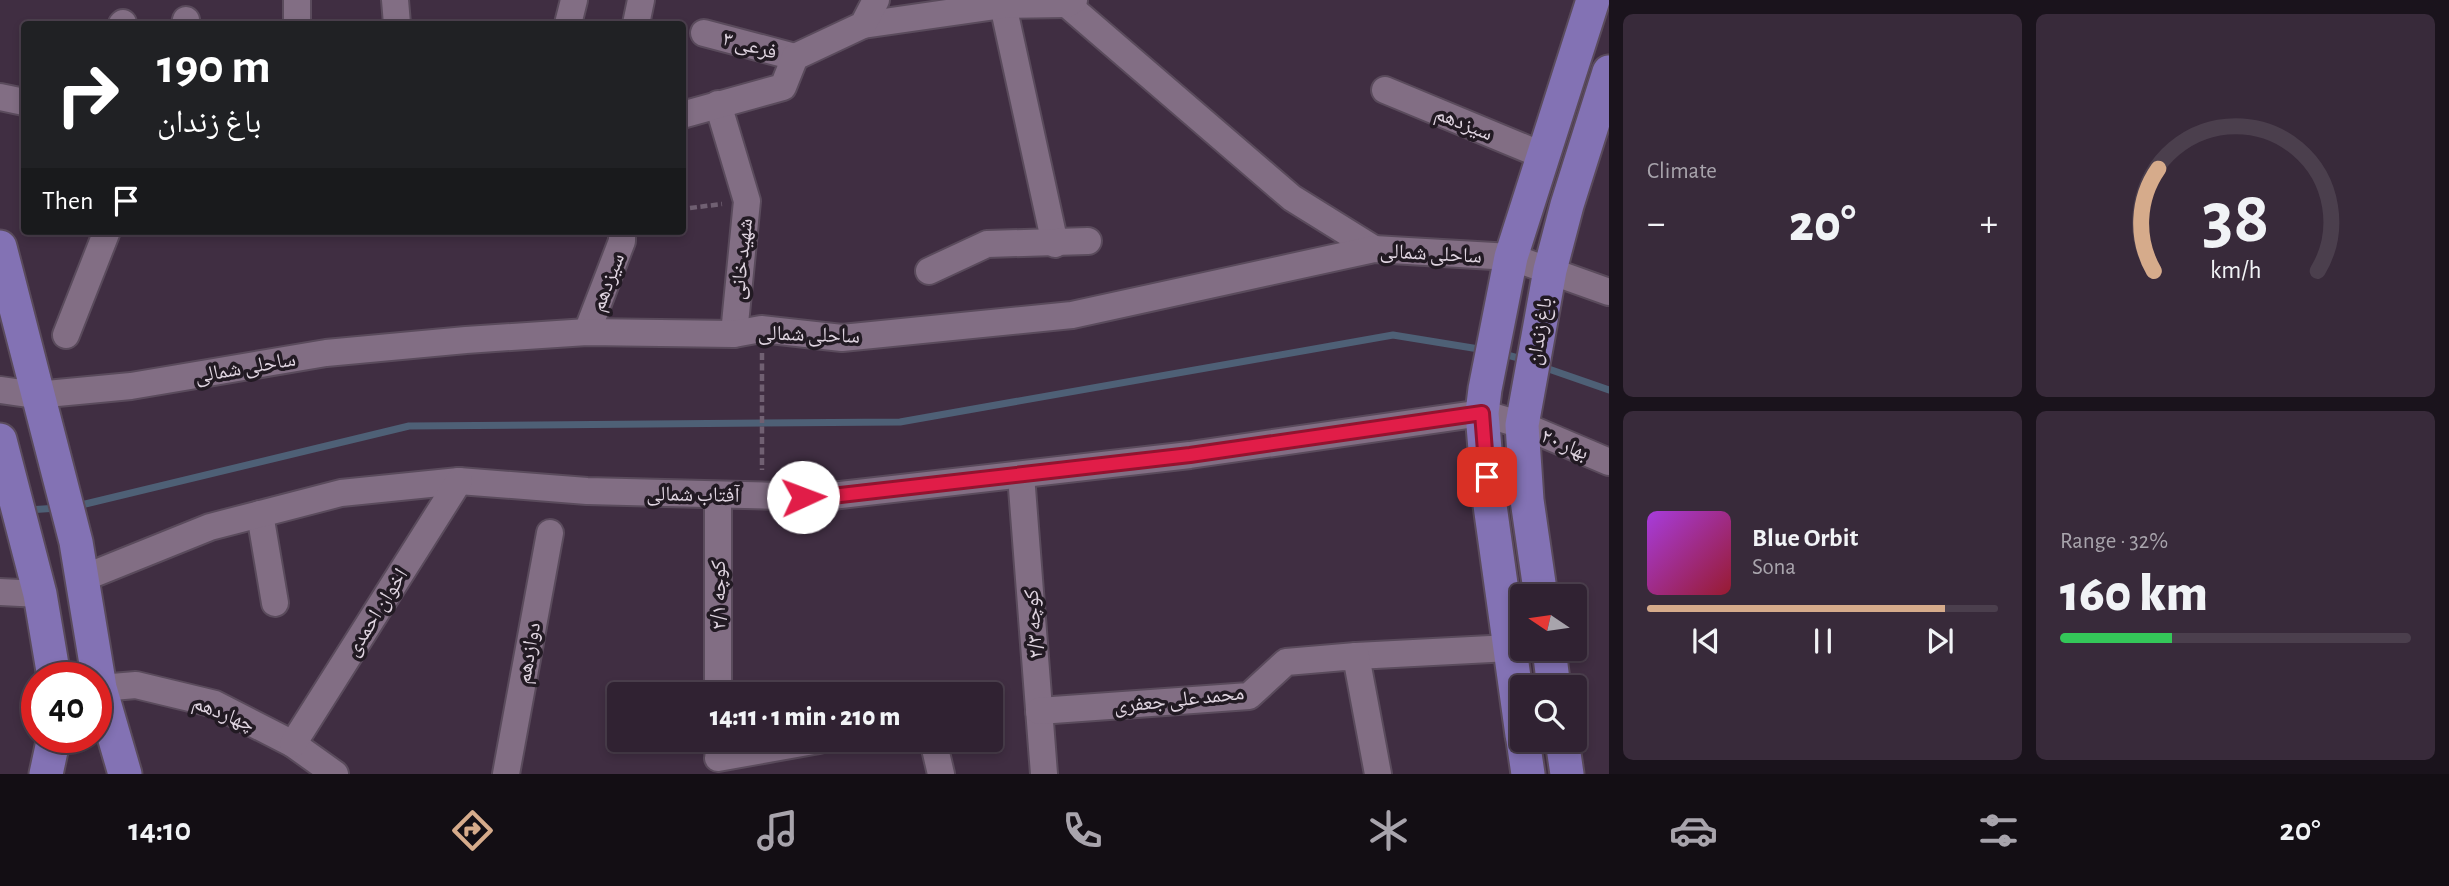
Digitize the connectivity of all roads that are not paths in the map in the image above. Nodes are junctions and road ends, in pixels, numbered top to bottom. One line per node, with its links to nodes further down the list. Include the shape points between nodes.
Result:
1 (297, 0): 9 (street)
2 (395, 0): 10 (street)
3 (574, 0): 11 (street)
4 (641, 0): 12 (street)
5 (876, 0): 13 (street)
6 (1593, 0): 22 (main road, باغ زندان)
7 (1068, 2): 8 (street); 28 (street, via 1292,198)
8 (1003, 5): 13 (street); 26 (street)
9 (297, 21)
10 (397, 21)
11 (569, 21)
12 (637, 21)
13 (863, 25): 15 (street)
14 (704, 33): 15 (street, فرعی ۳)
15 (795, 57): 20 (street, via 783,86)
16 (1609, 72): 31 (main road, باغ زندان)
17 (1385, 90): 22 (street, سیزدهم)
18 (0, 97): 19 (street)
19 (21, 101)
20 (718, 104): 21 (street); 34 (street, شهید خانی, via 747,201)
21 (686, 114)
22 (1544, 156): 29 (main road, باغ زندان)
23 (105, 235): 35 (street)
24 (622, 235): 33 (street, سیزدهم)
25 (1088, 242): 26 (street)
26 (1055, 244): 30 (street, via 987,244)
27 (0, 247): 37 (main road)
28 (1374, 249): 29 (street, ساحلی شمالی); 34 (street, ساحلی شمالی, via 1072,315 842,338 761,329)
29 (1511, 257): 31 (street, ساحلی شمالی); 38 (main road, باغ زندان)
30 (929, 271)
31 (1547, 284): 32 (street, ساحلی شمالی); 39 (main road, باغ زندان)
32 (1609, 292)
33 (587, 332): 34 (street, ساحلی شمالی); 37 (street, ساحلی شمالی, via 326,353 131,386)
34 (734, 334)
35 (66, 335)
36 (0, 390): 37 (street, ساحلی شمالی)
37 (36, 395): 47 (main road, via 76,542)
38 (1483, 401): 39 (street, بهار ۲۰); 42 (street, آفتاب شمالی, via 1190,455); 52 (main road, باغ زندان, via 1489,498)
39 (1524, 412): 41 (street, بهار ۲۰); 48 (main road, باغ زندان, via 1527,500)
40 (0, 441): 50 (main road)
41 (1609, 462)
42 (1021, 474): 44 (street, آفتاب شمالی, via 823,497); 58 (street, کوچه ۲/۳)
43 (459, 481): 44 (street, آفتاب شمالی); 45 (street, آفتاب شمالی, via 341,493); 60 (street, اخوان احمدی)
44 (718, 495): 56 (street, کوچه ۲/۱)
45 (260, 514): 47 (street, آفتاب شمالی, via 210,527); 51 (street)
46 (550, 533): 70 (street, دوازدهم)
47 (81, 579): 55 (main road)
48 (1539, 584)
49 (0, 593): 50 (street)
50 (40, 594): 54 (main road)
51 (275, 603)
52 (1510, 648): 53 (street, محمد علی جعفری)
53 (1356, 656): 58 (street, محمد علی جعفری, via 1286,662 1249,696); 73 (street)
54 (51, 662)
55 (95, 662)
56 (718, 682)
57 (112, 687): 60 (street, چهاردهم, via 136,685 215,704)
58 (1039, 711): 72 (street, کوچه ۲/۳)
59 (112, 729): 68 (main road)
60 (293, 744): 69 (street, چهاردهم)
61 (752, 752): 66 (street)
62 (936, 752): 71 (street)
63 (1525, 752): 74 (main road)
64 (1564, 752): 75 (main road)
65 (51, 753): 67 (main road)
66 (718, 758)
67 (48, 772)
68 (125, 774)
69 (335, 774)
70 (506, 774)
71 (941, 774)
72 (1044, 774)
73 (1378, 774)
74 (1528, 774)
75 (1567, 774)

